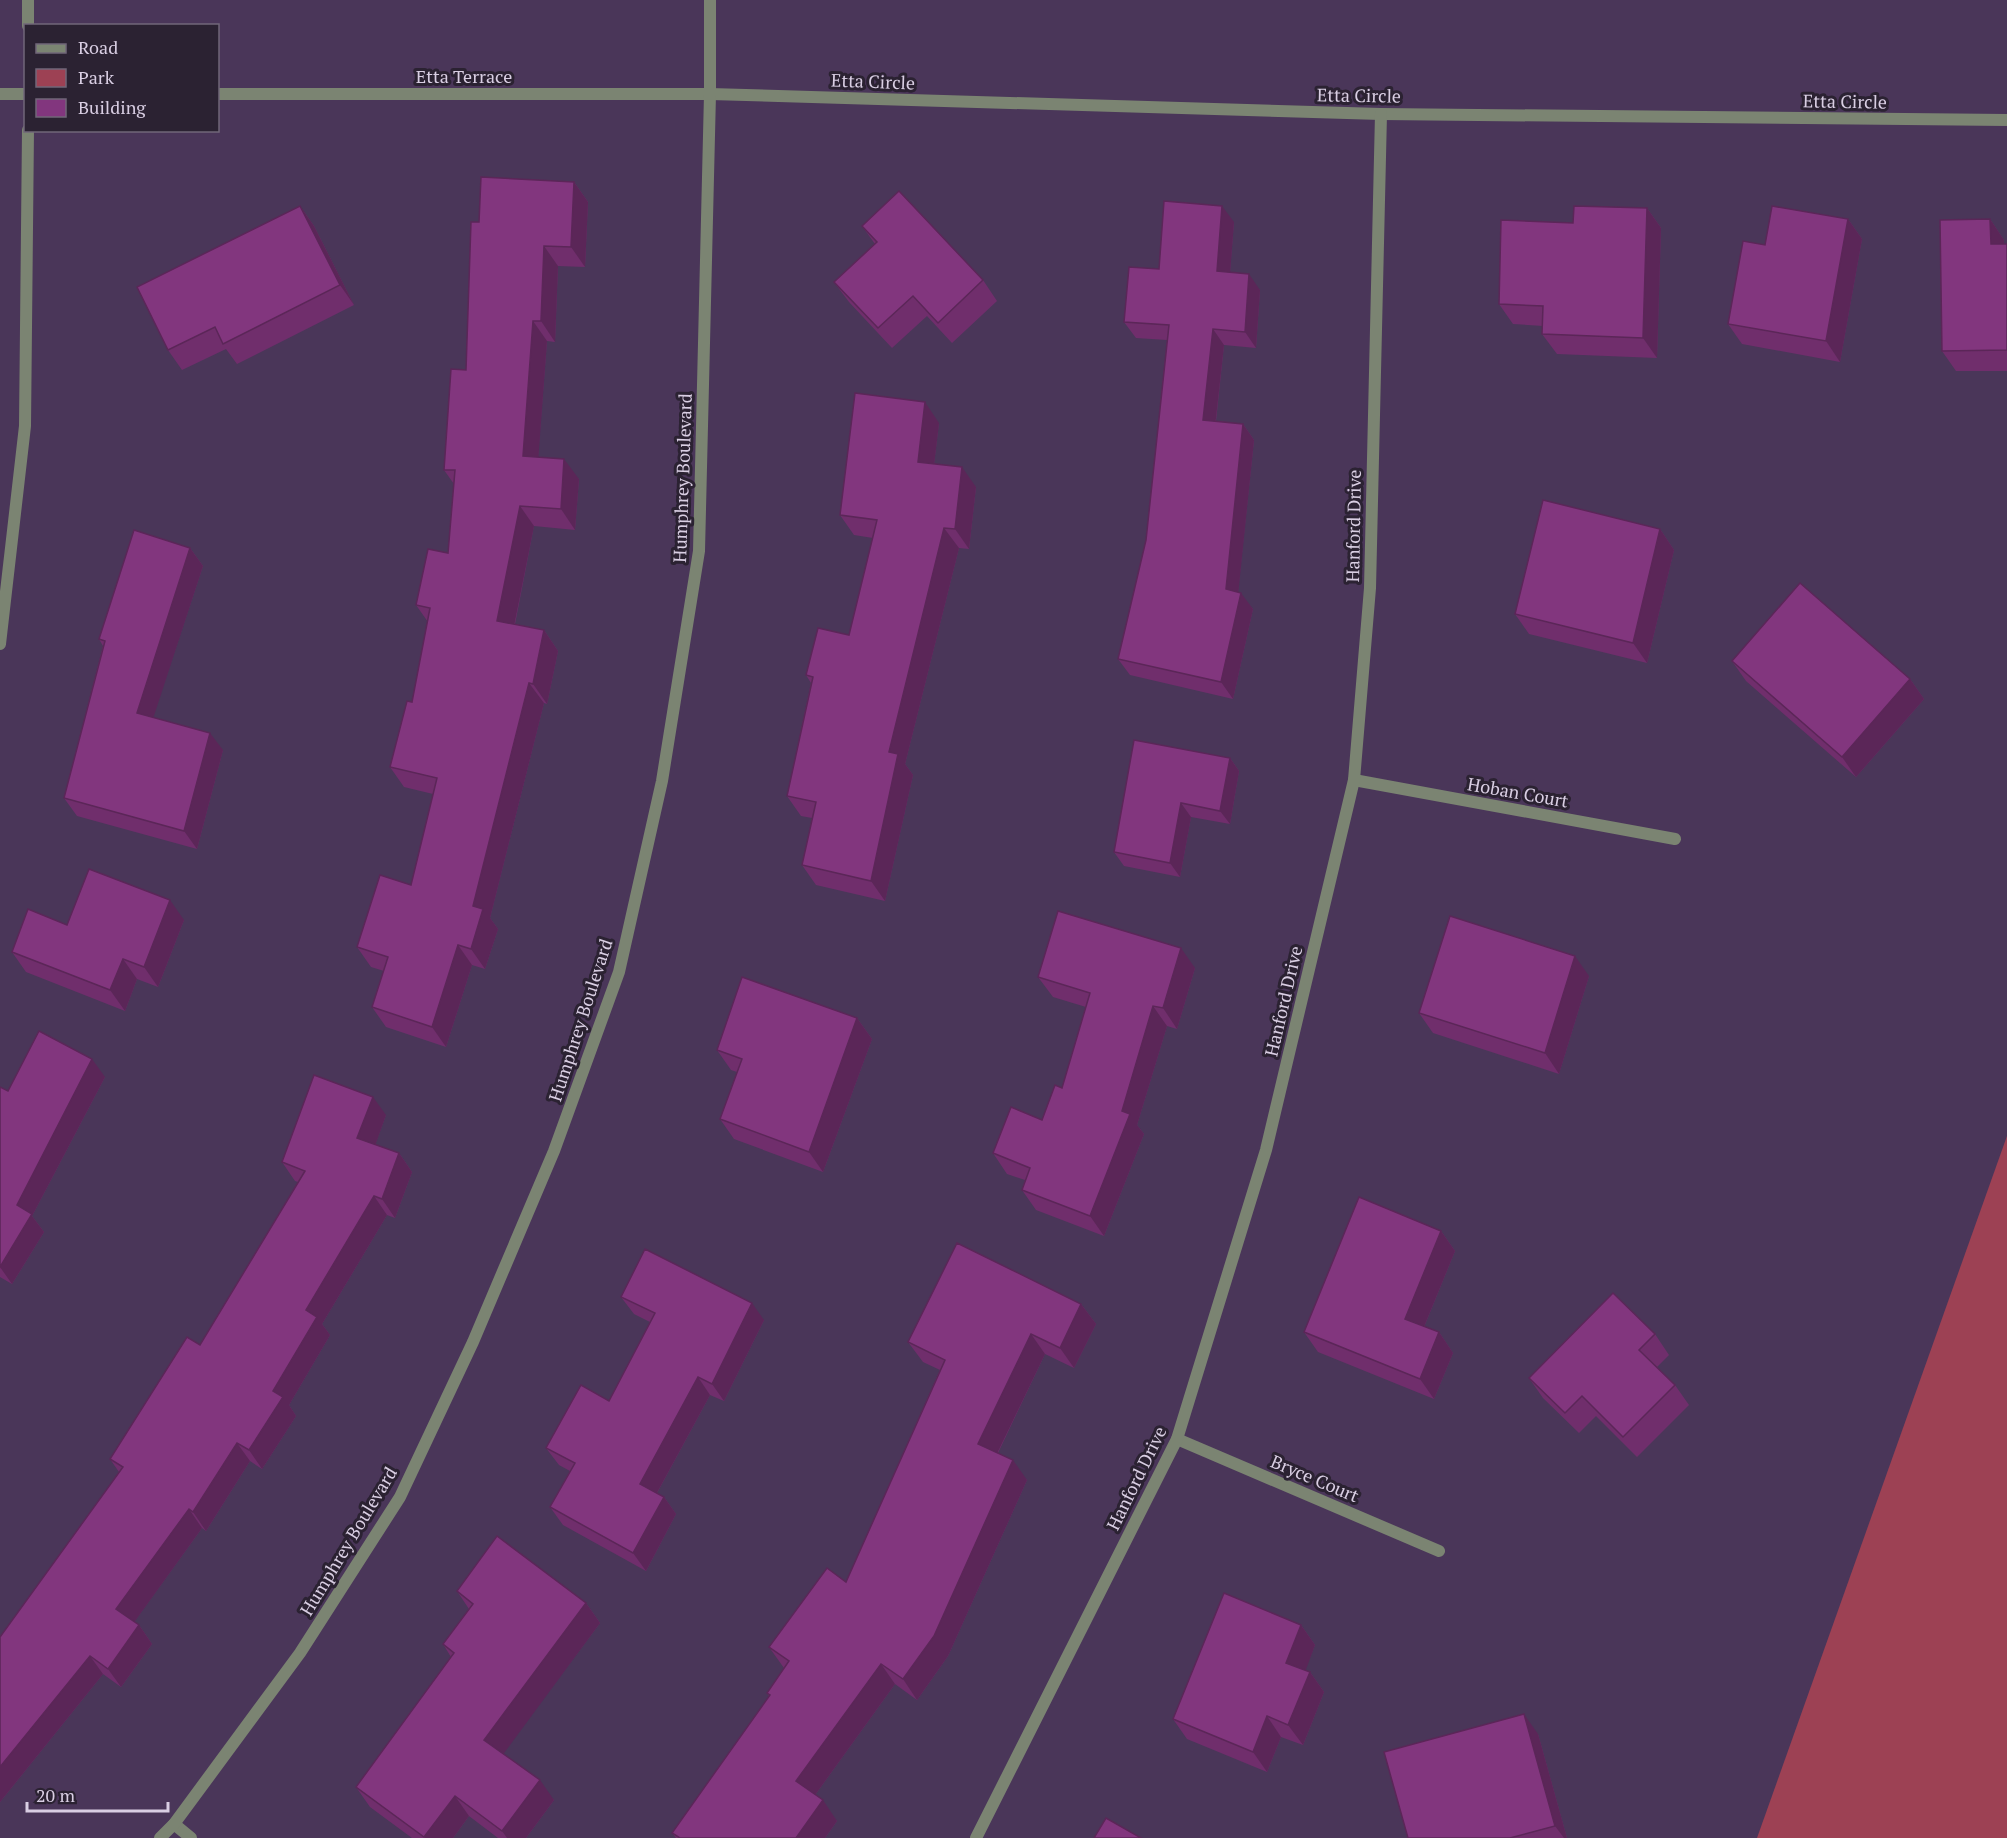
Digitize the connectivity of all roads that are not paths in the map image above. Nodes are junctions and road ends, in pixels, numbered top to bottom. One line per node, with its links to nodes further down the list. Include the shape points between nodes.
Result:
1 (28, 0): 3 (street)
2 (710, 0): 7 (street, Humphrey Boulevard)
3 (28, 24)
4 (0, 94): 5 (street)
5 (24, 94)
6 (219, 94): 7 (street, Etta Terrace)
7 (711, 94): 8 (street, Etta Circle); 16 (street, Humphrey Boulevard, via 699,551 662,781 619,972 554,1152 400,1497 300,1653)
8 (1381, 114): 9 (street, Etta Circle); 12 (street, Hanford Drive, via 1370,588)
9 (2007, 120)
10 (28, 132): 11 (street, via 25,426)
11 (0, 644)
12 (1354, 780): 13 (street, Hoban Court); 14 (street, Hanford Drive, via 1266,1150)
13 (1675, 838)
14 (1177, 1439): 15 (street, Bryce Court); 19 (street, Hanford Drive)
15 (1439, 1551)
16 (174, 1824): 17 (street, Humphrey Boulevard); 18 (street)
17 (160, 1838)
18 (191, 1838)
19 (976, 1838)

